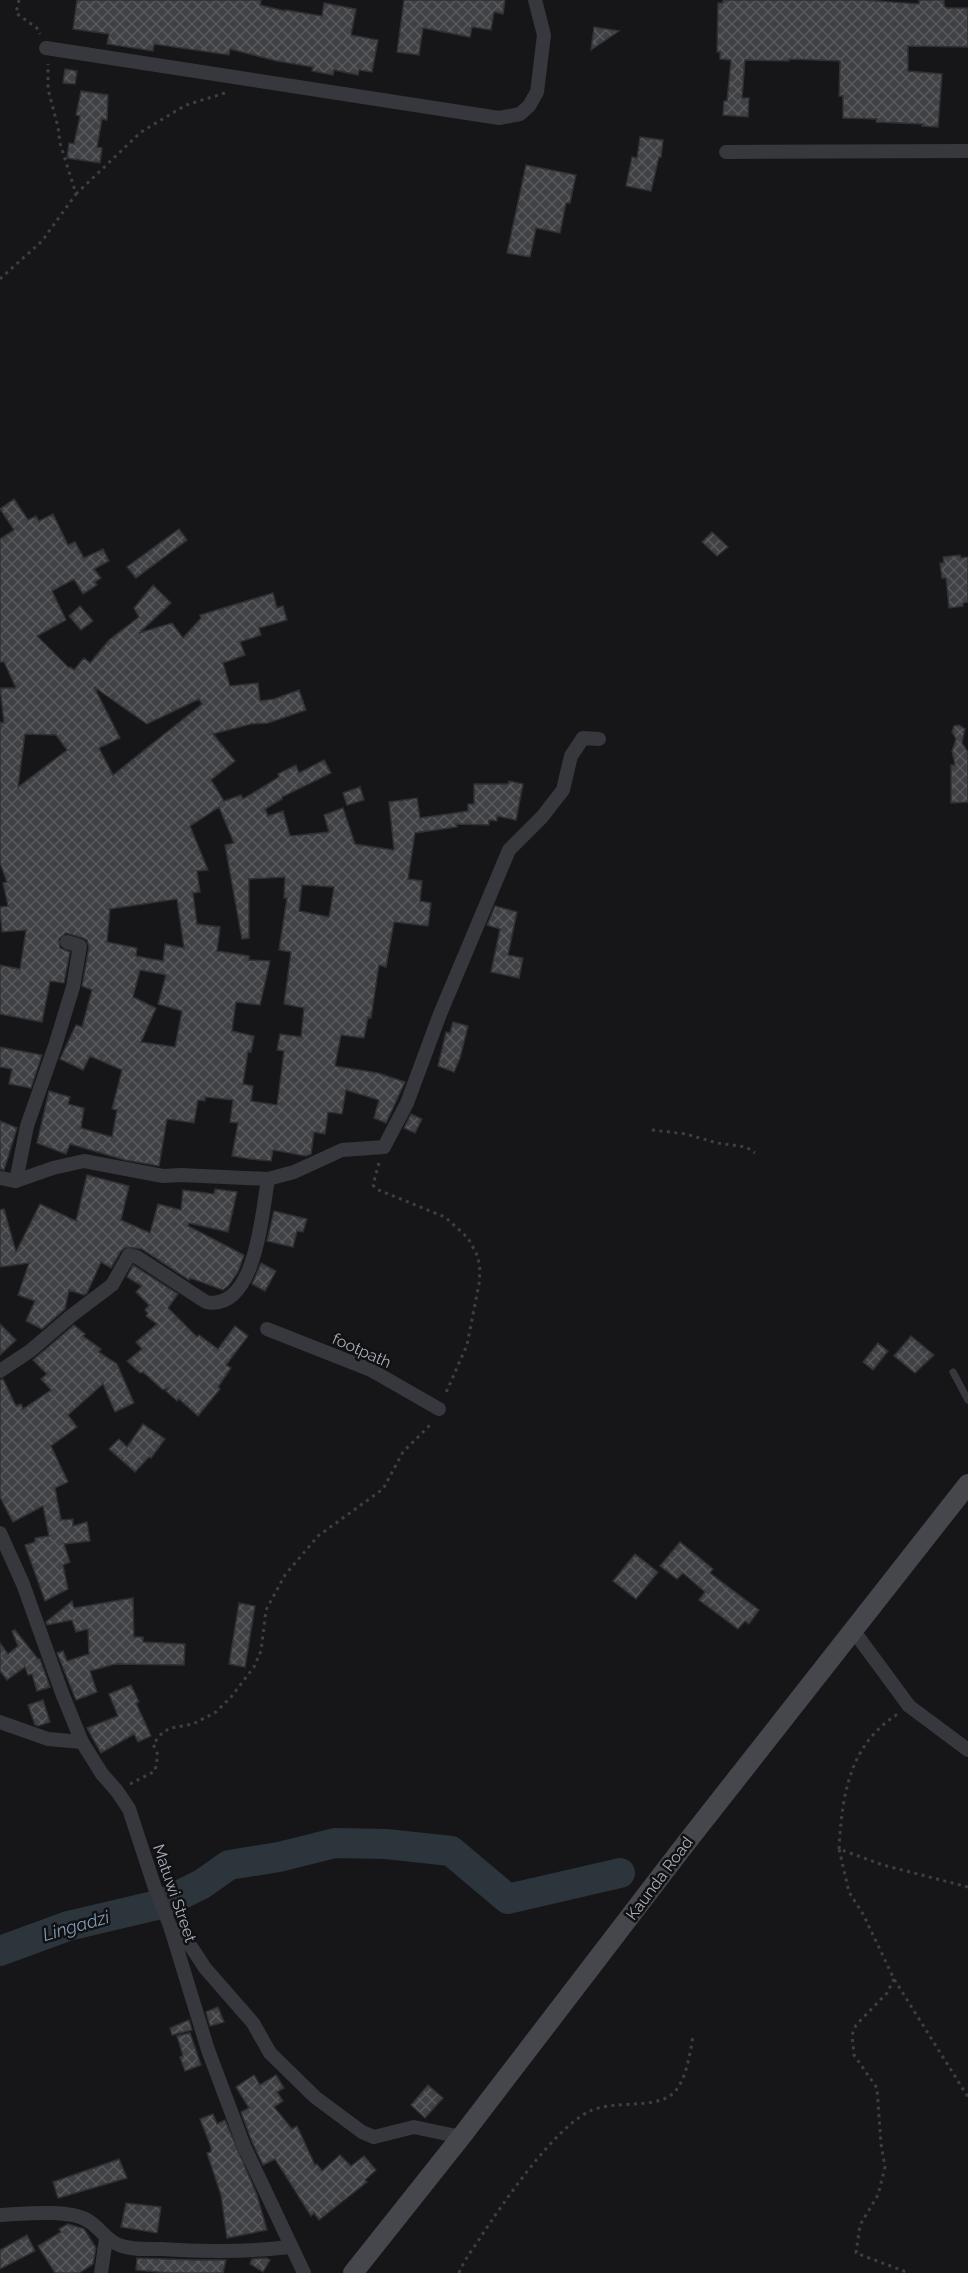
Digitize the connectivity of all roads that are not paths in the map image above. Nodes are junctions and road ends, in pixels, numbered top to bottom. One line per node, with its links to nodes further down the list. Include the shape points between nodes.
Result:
1 (535, 0): 2 (street, via 544,35 537,92 520,114 499,118)
2 (46, 48)
3 (968, 151): 4 (street)
4 (726, 152)
5 (599, 739): 8 (street, via 583,738 571,756 563,790 509,850 407,1103 384,1147 342,1150)
6 (67, 942): 9 (street, via 80,946 73,987 27,1126)
7 (0, 1178): 9 (street)
8 (268, 1179): 9 (street, via 164,1176 84,1161); 11 (street, via 257,1244 246,1278 232,1296 215,1304 206,1302 129,1255 112,1285)
9 (16, 1181)
10 (267, 1329): 14 (street, footpath, via 371,1370)
11 (0, 1371)
12 (953, 1372): 13 (lane)
13 (968, 1400)
14 (439, 1409)
15 (968, 1484): 17 (main road, Kaunda Road)
16 (0, 1533): 19 (street, Matuwi Street)
17 (853, 1630): 20 (street, via 909,1706); 22 (main road, Kaunda Road)
18 (0, 1722): 19 (street, via 48,1738)
19 (82, 1742): 21 (street, Matuwi Street, via 129,1809)
20 (968, 1750)
21 (170, 1926): 22 (street, via 253,2023 270,2053 315,2097 362,2132 374,2137 414,2127); 25 (street, Matuwi Street, via 208,2050 244,2146)
22 (462, 2137): 28 (main road, Kaunda Road)
23 (0, 2215): 24 (street, via 81,2217 93,2223)
24 (106, 2239): 25 (street, via 131,2248 206,2252); 26 (street)
25 (290, 2247): 27 (street, Matuwi Street)
26 (101, 2273)
27 (304, 2273)
28 (353, 2273)

